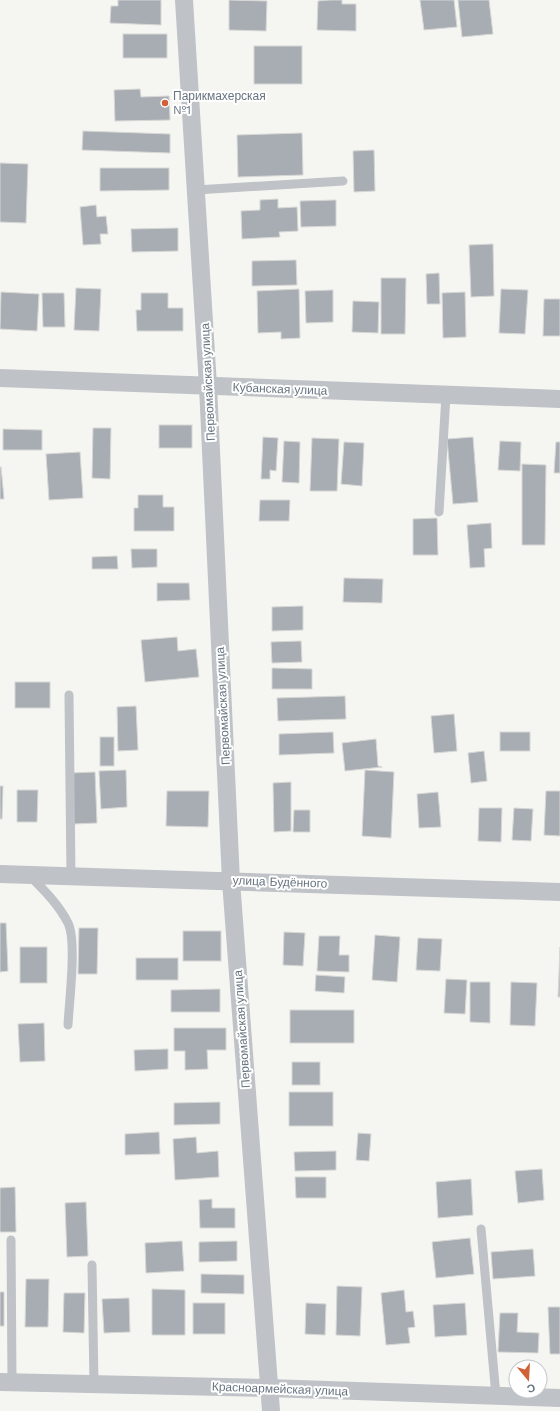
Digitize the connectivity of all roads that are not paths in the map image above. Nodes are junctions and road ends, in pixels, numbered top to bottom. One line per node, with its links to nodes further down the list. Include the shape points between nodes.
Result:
1 (184, 0): 3 (street, Первомайская улица)
2 (343, 181): 3 (lane)
3 (196, 190): 5 (street, Первомайская улица)
4 (0, 378): 5 (street, Кубанская улица)
5 (208, 386): 6 (street, Кубанская улица); 13 (street, Первомайская улица)
6 (446, 395): 7 (street, Кубанская улица); 8 (lane)
7 (560, 399)
8 (439, 512)
9 (69, 695): 12 (lane)
10 (0, 874): 11 (street, улица Будённого)
11 (29, 874): 12 (street, улица Будённого); 15 (lane, via 52,899 69,924 73,941)
12 (71, 876): 13 (street, улица Будённого)
13 (232, 881): 14 (street, улица Будённого); 21 (street, Первомайская улица)
14 (560, 892)
15 (68, 1025)
16 (481, 1229): 22 (lane)
17 (11, 1240): 19 (lane)
18 (92, 1265): 20 (lane)
19 (6, 1382): 20 (street, Красноармейская улица)
20 (94, 1384): 21 (street, Красноармейская улица)
21 (269, 1388): 22 (street, Красноармейская улица); 24 (street, Первомайская улица)
22 (496, 1396): 23 (street, Красноармейская улица)
23 (560, 1398)
24 (271, 1411)

